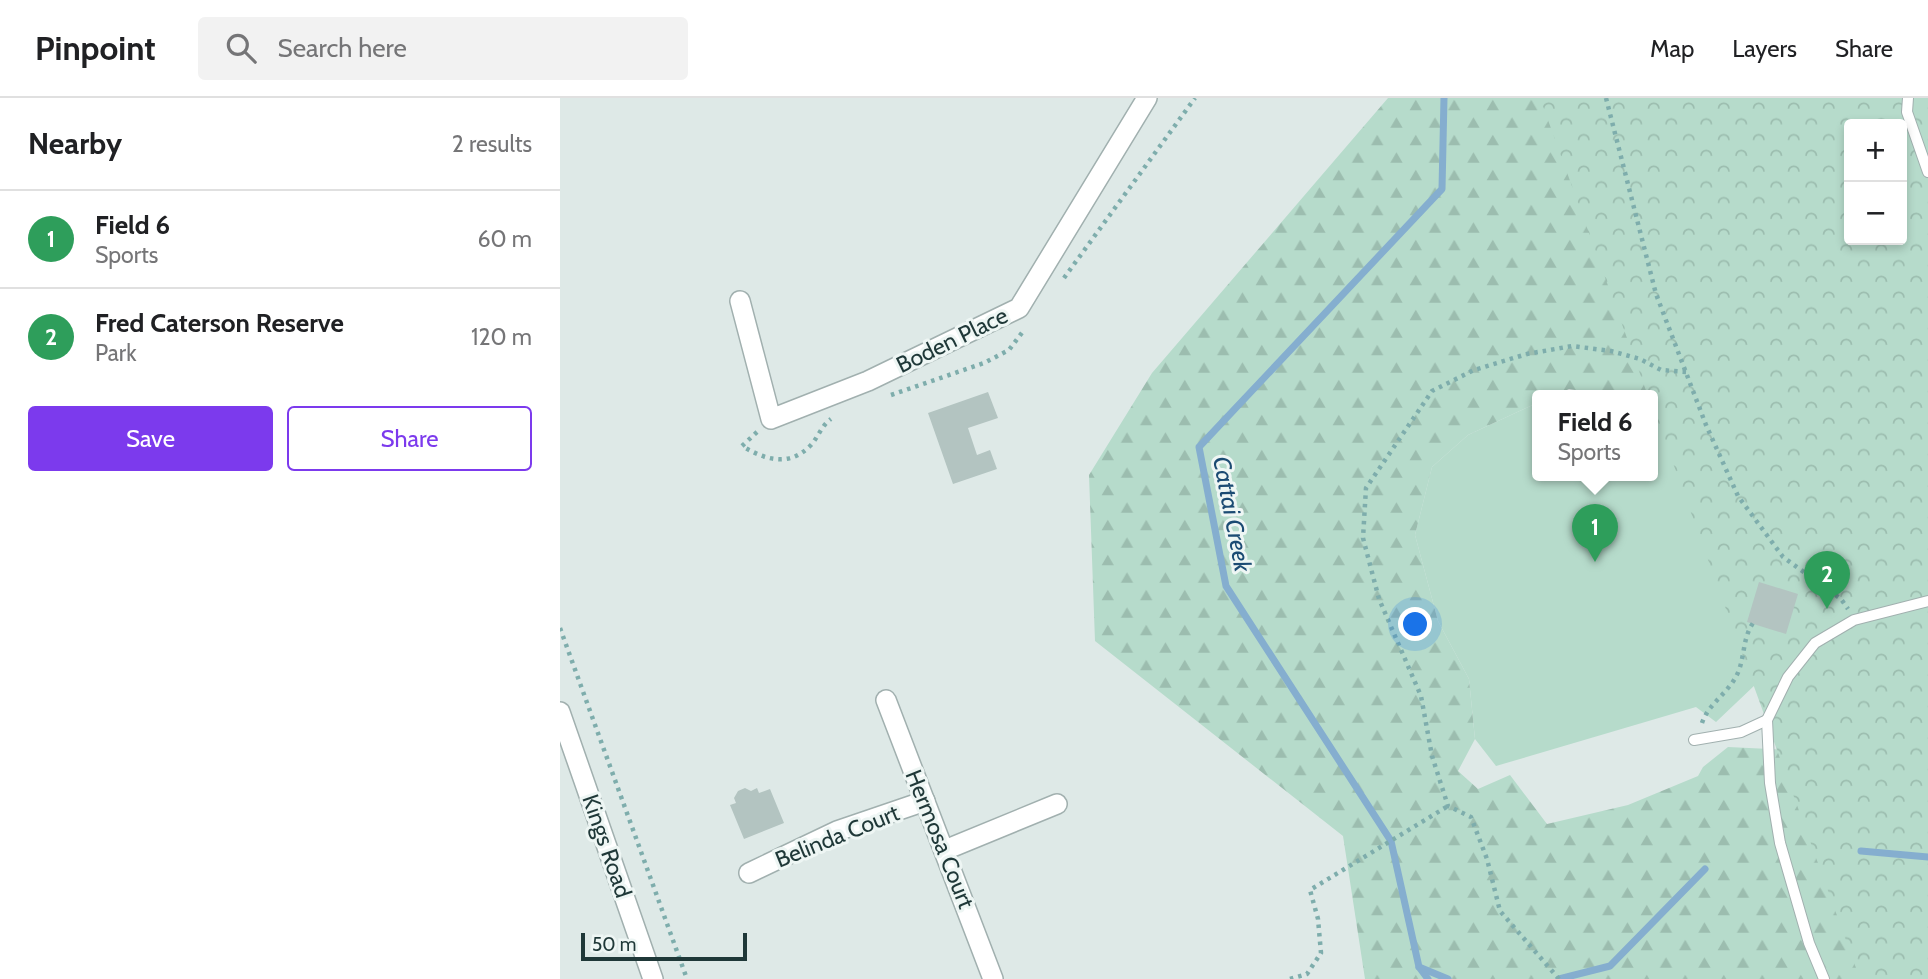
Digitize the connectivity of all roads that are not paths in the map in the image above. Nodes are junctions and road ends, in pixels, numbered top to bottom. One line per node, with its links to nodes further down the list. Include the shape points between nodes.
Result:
1 (1147, 98): 4 (street, Boden Place, via 1019,308 868,381 771,419)
2 (1908, 98): 3 (lane, via 1907,112)
3 (1928, 172)
4 (740, 301)
5 (1928, 601): 8 (lane, via 1854,620 1815,643 1788,677)
6 (886, 700): 10 (street, Hermosa Court)
7 (560, 712): 14 (street, Kings Road)
8 (1767, 720): 9 (lane, via 1741,732); 16 (lane, via 1770,783 1780,843)
9 (1694, 740)
10 (925, 801): 12 (street, Hermosa Court); 13 (street, Belinda Court, via 837,831)
11 (1057, 804): 12 (street)
12 (945, 850): 15 (street, Hermosa Court)
13 (750, 873)
14 (653, 979)
15 (993, 979)
16 (1824, 979)

